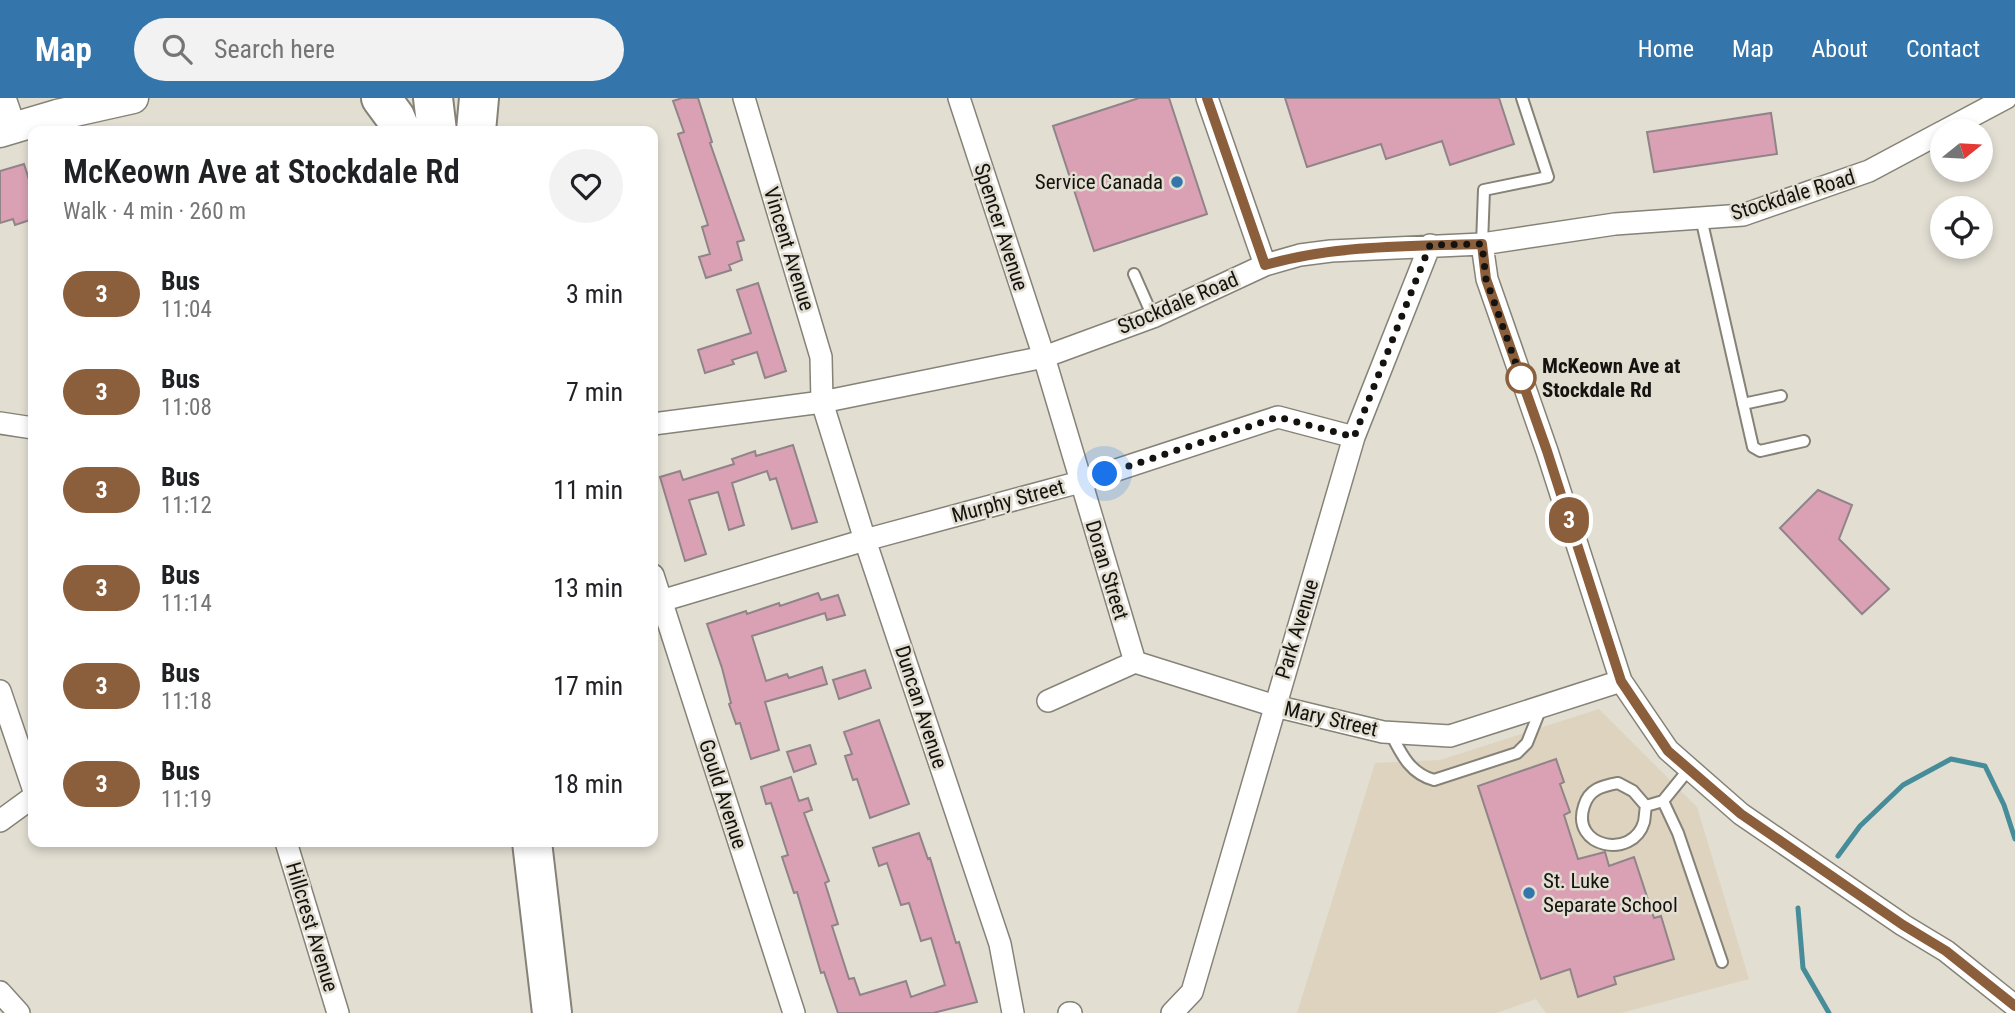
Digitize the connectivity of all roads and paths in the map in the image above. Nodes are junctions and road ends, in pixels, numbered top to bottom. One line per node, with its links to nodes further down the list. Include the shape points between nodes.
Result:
1 (5, 98): 21 (street)
2 (97, 98): 14 (main road)
3 (134, 98): 14 (main road)
4 (381, 98): 16 (highway)
5 (433, 98): 17 (highway)
6 (448, 98): 18 (highway)
7 (479, 98): 19 (highway)
8 (744, 98): 31 (street, Vincent Avenue, via 821,357)
9 (959, 98): 29 (street, Spencer Avenue)
10 (1208, 98): 26 (street)
11 (1522, 98): 24 (lane, via 1548,177 1484,190)
12 (2006, 98): 13 (street, Stockdale Road)
13 (1967, 119)
14 (59, 123): 15 (main road)
15 (37, 126)
16 (399, 126)
17 (436, 126)
18 (451, 126)
19 (476, 126)
20 (28, 127): 21 (main road)
21 (8, 130)
22 (1930, 139): 23 (street, Stockdale Road, via 1869,171 1743,215)
23 (1701, 218): 24 (street, Stockdale Road); 32 (lane)
24 (1482, 244): 25 (street, Stockdale Road); 43 (street, via 1486,279)
25 (1430, 245): 26 (street, Stockdale Road, via 1331,251); 36 (street, Park Avenue)
26 (1265, 265): 28 (street, Stockdale Road)
27 (1134, 274): 28 (lane)
28 (1153, 317): 29 (street, Stockdale Road)
29 (1044, 357): 31 (street, Stockdale Road); 38 (street, Doran Street)
30 (1781, 396): 32 (lane)
31 (822, 402): 34 (street, Stockdale Road); 39 (street, Duncan Avenue)
32 (1743, 404): 37 (lane, via 1753,447 1760,451)
33 (0, 423): 35 (street)
34 (658, 423)
35 (28, 427)
36 (1354, 437): 38 (street, Murphy Street, via 1278,417); 46 (street, Park Avenue)
37 (1804, 441)
38 (1080, 482): 39 (street, Murphy Street); 42 (street, Doran Street)
39 (865, 540): 41 (street, Murphy Street); 64 (street, Duncan Avenue, via 1000,944)
40 (658, 591): 41 (street, Gould Avenue)
41 (661, 601): 63 (street, Gould Avenue)
42 (1135, 662): 45 (street); 46 (street, Mary Street)
43 (1621, 681): 47 (street, Mary Street); 49 (street, via 1668,751)
44 (0, 691): 50 (street)
45 (1048, 701)
46 (1275, 706): 48 (street, Mary Street); 65 (street, Park Avenue, via 1192,992)
47 (1541, 707): 48 (street, Mary Street, via 1450,736); 48 (lane, via 1527,743 1517,753 1434,779 1408,765)
48 (1390, 732)
49 (1689, 769): 52 (lane); 59 (street, via 1741,814 1946,951)
50 (28, 773)
51 (28, 801): 54 (street)
52 (1663, 801): 53 (lane); 57 (lane)
53 (1646, 806): 53 (lane, via 1618,783 1600,786 1586,797 1581,814 1584,829 1595,842 1623,844 1636,836)
54 (0, 821)
55 (288, 847): 61 (street, Hillcrest Avenue)
56 (533, 847): 62 (highway)
57 (1722, 962)
58 (0, 992): 60 (street)
59 (2015, 1006)
60 (19, 1013)
61 (338, 1013)
62 (552, 1013)
63 (794, 1013)
64 (1013, 1013)
65 (1172, 1013)

